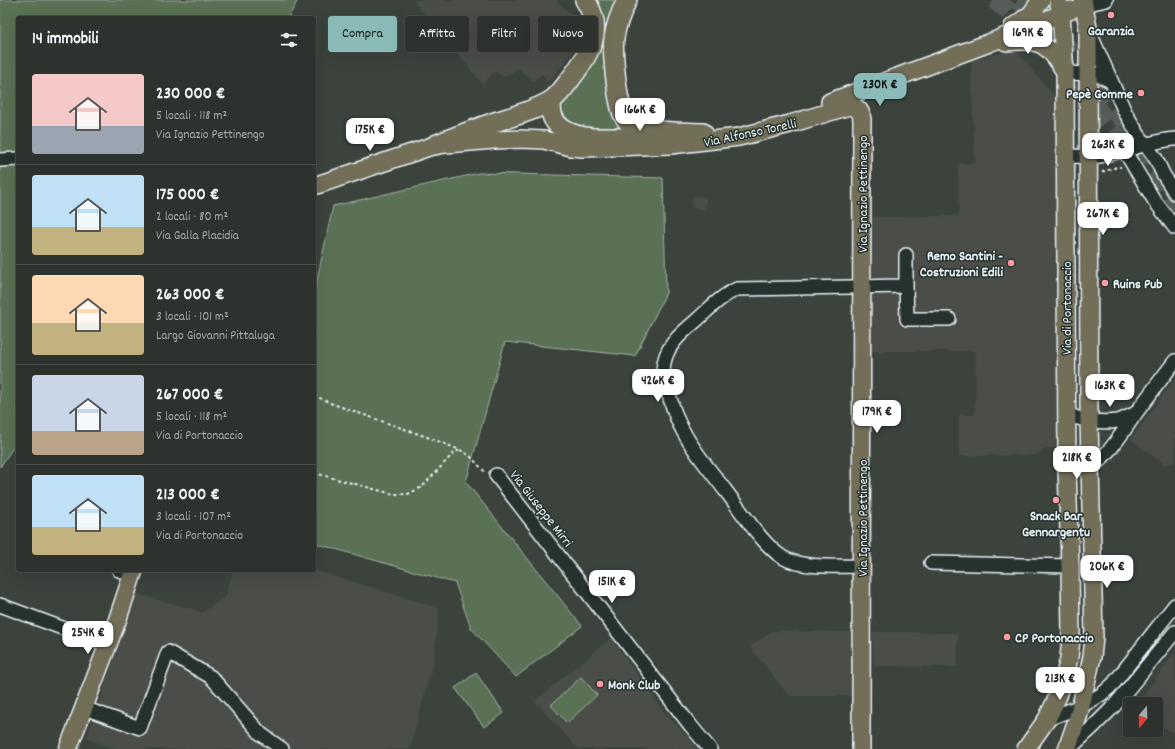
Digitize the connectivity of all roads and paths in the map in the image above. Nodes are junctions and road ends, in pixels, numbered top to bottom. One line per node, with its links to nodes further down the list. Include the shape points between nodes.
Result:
1 (585, 0): 13 (highway, via 594,24 592,44 583,63 563,90)
2 (627, 0): 16 (highway, via 616,29 614,50 619,98 626,119 634,126 649,130)
3 (1041, 0): 8 (main road, via 1034,11)
4 (1106, 0): 5 (street)
5 (1084, 3): 6 (main road, Via Alfonso Torelli); 7 (main road, Via di Portonaccio)
6 (1059, 7): 8 (main road, Via Alfonso Torelli); 9 (main road, Via di Portonaccio)
7 (1088, 28): 10 (main road, Via di Portonaccio); 11 (street)
8 (990, 43): 9 (main road, via 1023,41 1043,45); 12 (main road, Via Alfonso Torelli)
9 (1065, 72): 10 (street); 21 (main road, Via di Portonaccio)
10 (1088, 73): 11 (street); 22 (main road, Via di Portonaccio)
11 (1111, 81): 18 (street, via 1125,112)
12 (878, 85): 15 (main road, Via Ignazio Pettinengo, via 869,97); 16 (main road, Via Alfonso Torelli, via 783,116)
13 (552, 100): 16 (highway, via 550,111 558,126 585,137 649,139); 19 (highway)
14 (848, 106): 15 (main road, Via Ignazio Pettinengo, via 859,109); 19 (main road, Via Alfonso Torelli, via 739,137 677,145 582,148 544,140 521,139)
15 (862, 119): 32 (main road, Via Ignazio Pettinengo)
16 (703, 133)
17 (1175, 138): 18 (street)
18 (1146, 144): 20 (street); 28 (street)
19 (435, 145): 27 (main road, Via Alfonso Torelli)
20 (1124, 150): 22 (street); 29 (street, via 1154,200)
21 (1065, 156): 22 (street); 37 (main road, Via di Portonaccio)
22 (1089, 157): 38 (main road, Via di Portonaccio)
23 (16, 159): 24 (street)
24 (0, 160)
25 (1126, 168): 26 (path, via 1117,167)
26 (1100, 173)
27 (316, 185)
28 (1175, 193)
29 (1175, 228)
30 (906, 255): 31 (street)
31 (906, 286): 32 (street); 33 (street, via 907,319)
32 (862, 287): 45 (main road, Via Ignazio Pettinengo); 45 (street, via 737,289 721,298 676,340 666,355 663,369 673,408 682,430 754,528 771,547 782,557 798,564)
33 (949, 319)
34 (1175, 361): 36 (street)
35 (316, 396): 39 (path)
36 (1136, 413): 38 (street, via 1118,421); 41 (street, via 1108,452)
37 (1067, 414): 38 (street); 40 (main road, Via di Portonaccio)
38 (1089, 420): 41 (main road, Via di Portonaccio)
39 (460, 450): 42 (path, via 454,453 426,484 408,494 393,494); 43 (path, via 487,474)
40 (1067, 467): 41 (street); 47 (main road, Via di Portonaccio)
41 (1089, 469): 48 (main road, Via di Portonaccio)
42 (316, 474)
43 (496, 475): 58 (street, Via Giuseppe Mirri)
44 (931, 563): 47 (street)
45 (862, 566): 59 (main road, Via Ignazio Pettinengo)
46 (128, 572): 52 (main road)
47 (1070, 572): 48 (street); 55 (main road, Via di Portonaccio, via 1069,658)
48 (1092, 578): 53 (main road, Via di Portonaccio, via 1093,647)
49 (0, 605): 52 (street)
50 (1175, 605): 53 (street, via 1114,683)
51 (1175, 632): 61 (street, via 1114,706)
52 (108, 645): 54 (main road)
53 (1081, 705): 55 (street); 61 (main road, Via di Portonaccio)
54 (84, 708): 56 (main road); 57 (street, via 140,728 168,652 211,677 262,734)
55 (1048, 718): 60 (main road, Via di Portonaccio)
56 (68, 749)
57 (282, 749)
58 (710, 749)
59 (861, 749)
60 (1026, 749)
61 (1068, 749)

